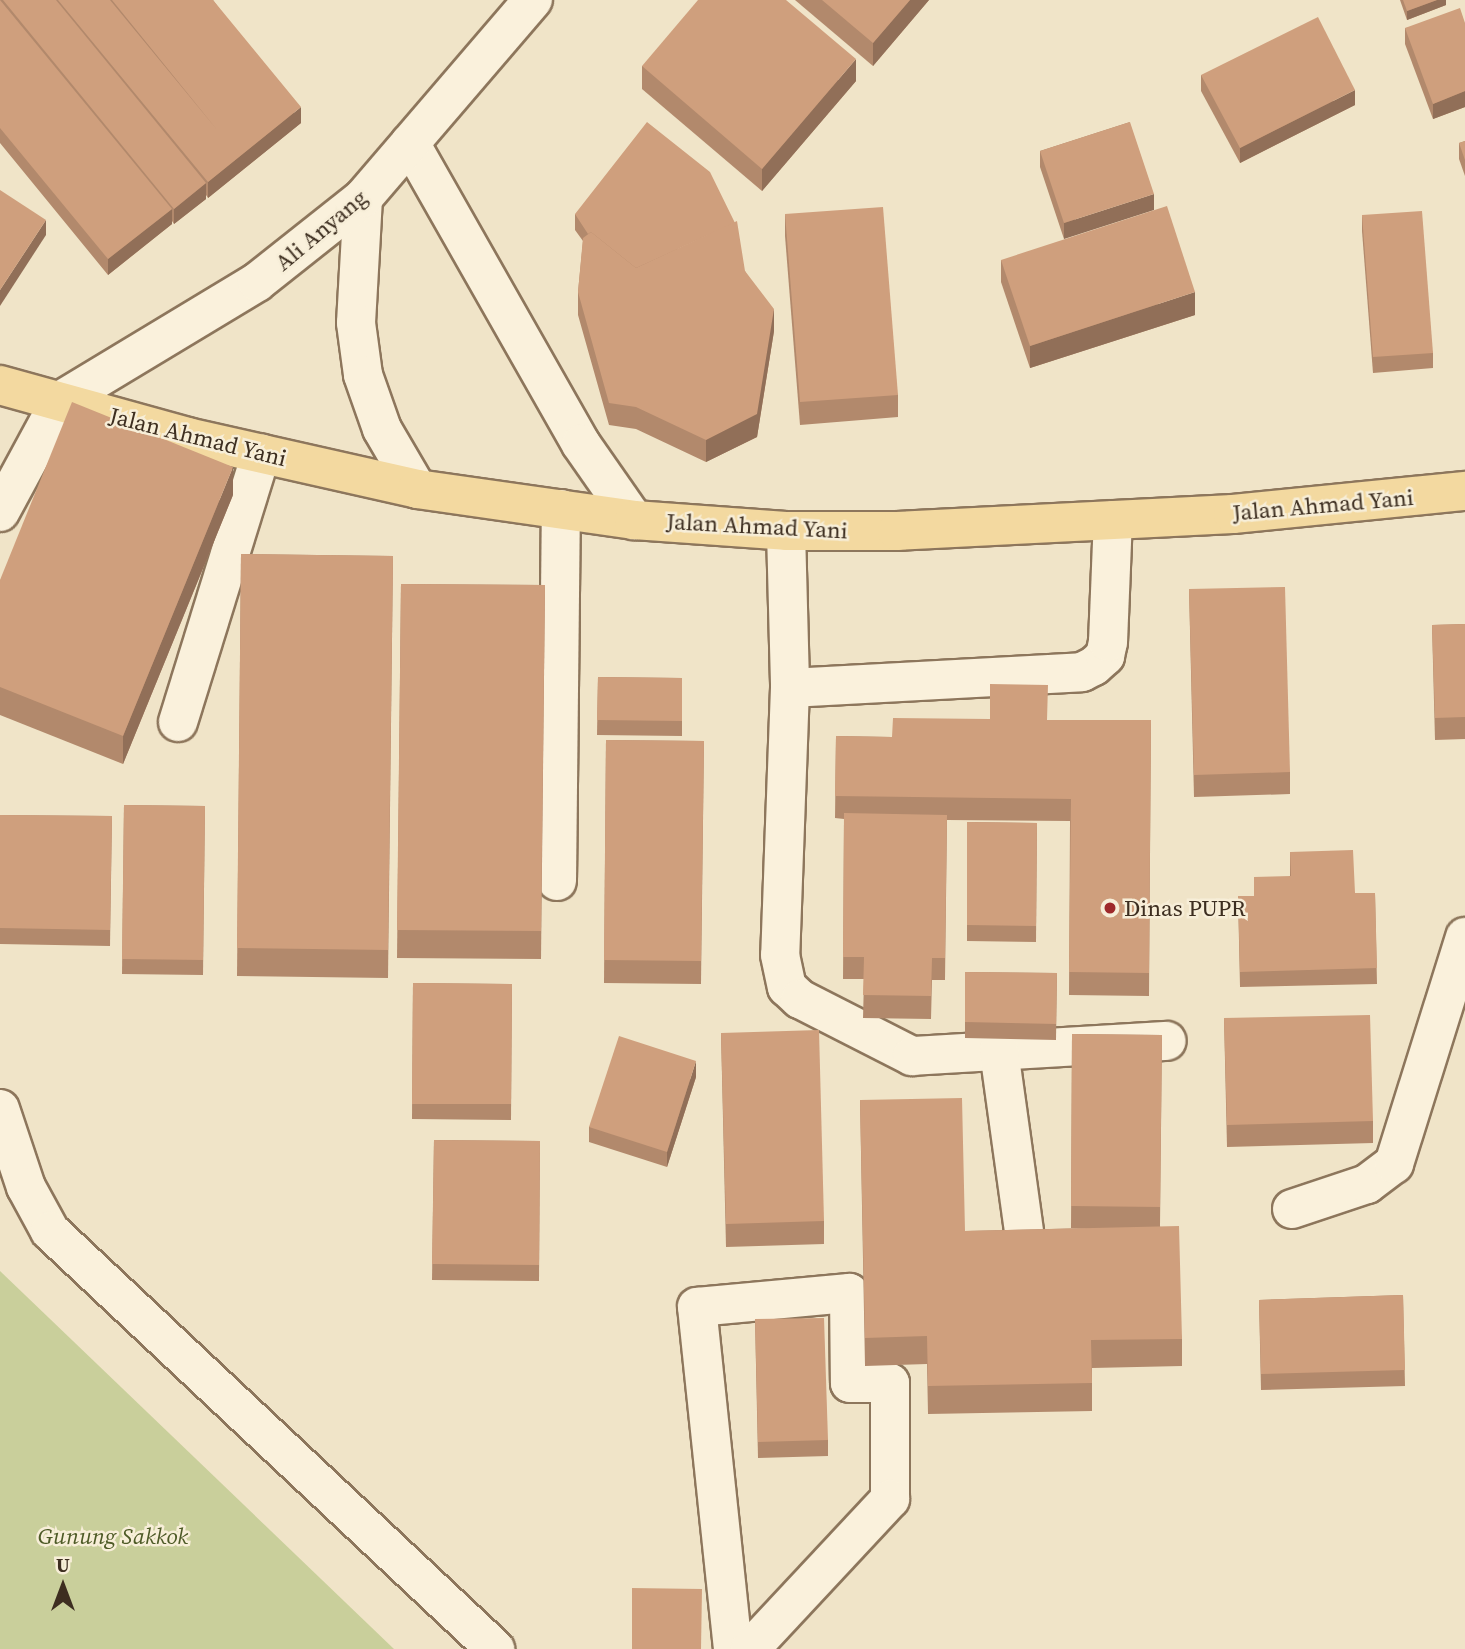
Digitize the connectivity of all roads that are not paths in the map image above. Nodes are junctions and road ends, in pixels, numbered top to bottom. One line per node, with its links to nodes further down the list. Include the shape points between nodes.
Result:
1 (533, 0): 2 (street, Ali Anyang)
2 (410, 143): 3 (street, Ali Anyang); 11 (street, via 581,444)
3 (363, 198): 5 (street, Ali Anyang, via 257,282); 7 (street, via 355,323 363,375 382,429)
4 (0, 385): 5 (main road, Jalan Ahmad Yani)
5 (60, 401): 6 (main road, Jalan Ahmad Yani); 10 (street)
6 (261, 454): 7 (main road, Jalan Ahmad Yani); 15 (street)
7 (417, 489): 9 (main road, Jalan Ahmad Yani)
8 (1465, 491): 12 (main road, Jalan Ahmad Yani, via 1233,514)
9 (561, 509): 11 (main road, Jalan Ahmad Yani); 16 (street)
10 (0, 512)
11 (634, 520): 13 (main road, Jalan Ahmad Yani)
12 (1113, 520): 13 (main road, Jalan Ahmad Yani, via 897,531); 14 (street, via 1108,642 1105,656 1094,666 1082,672)
13 (786, 531): 14 (street)
14 (790, 688): 19 (street, via 780,955 787,987 800,999 912,1056)
15 (178, 722)
16 (557, 881)
17 (1465, 937): 21 (street, via 1394,1164 1367,1184)
18 (1167, 1041): 19 (street)
19 (999, 1051): 22 (street)
20 (0, 1108): 23 (street, via 26,1188 50,1231)
21 (1293, 1209)
22 (1024, 1232)
23 (495, 1649)
24 (733, 1649): 25 (street, via 697,1307 849,1293 850,1383 890,1383 890,1499)
25 (750, 1649)

